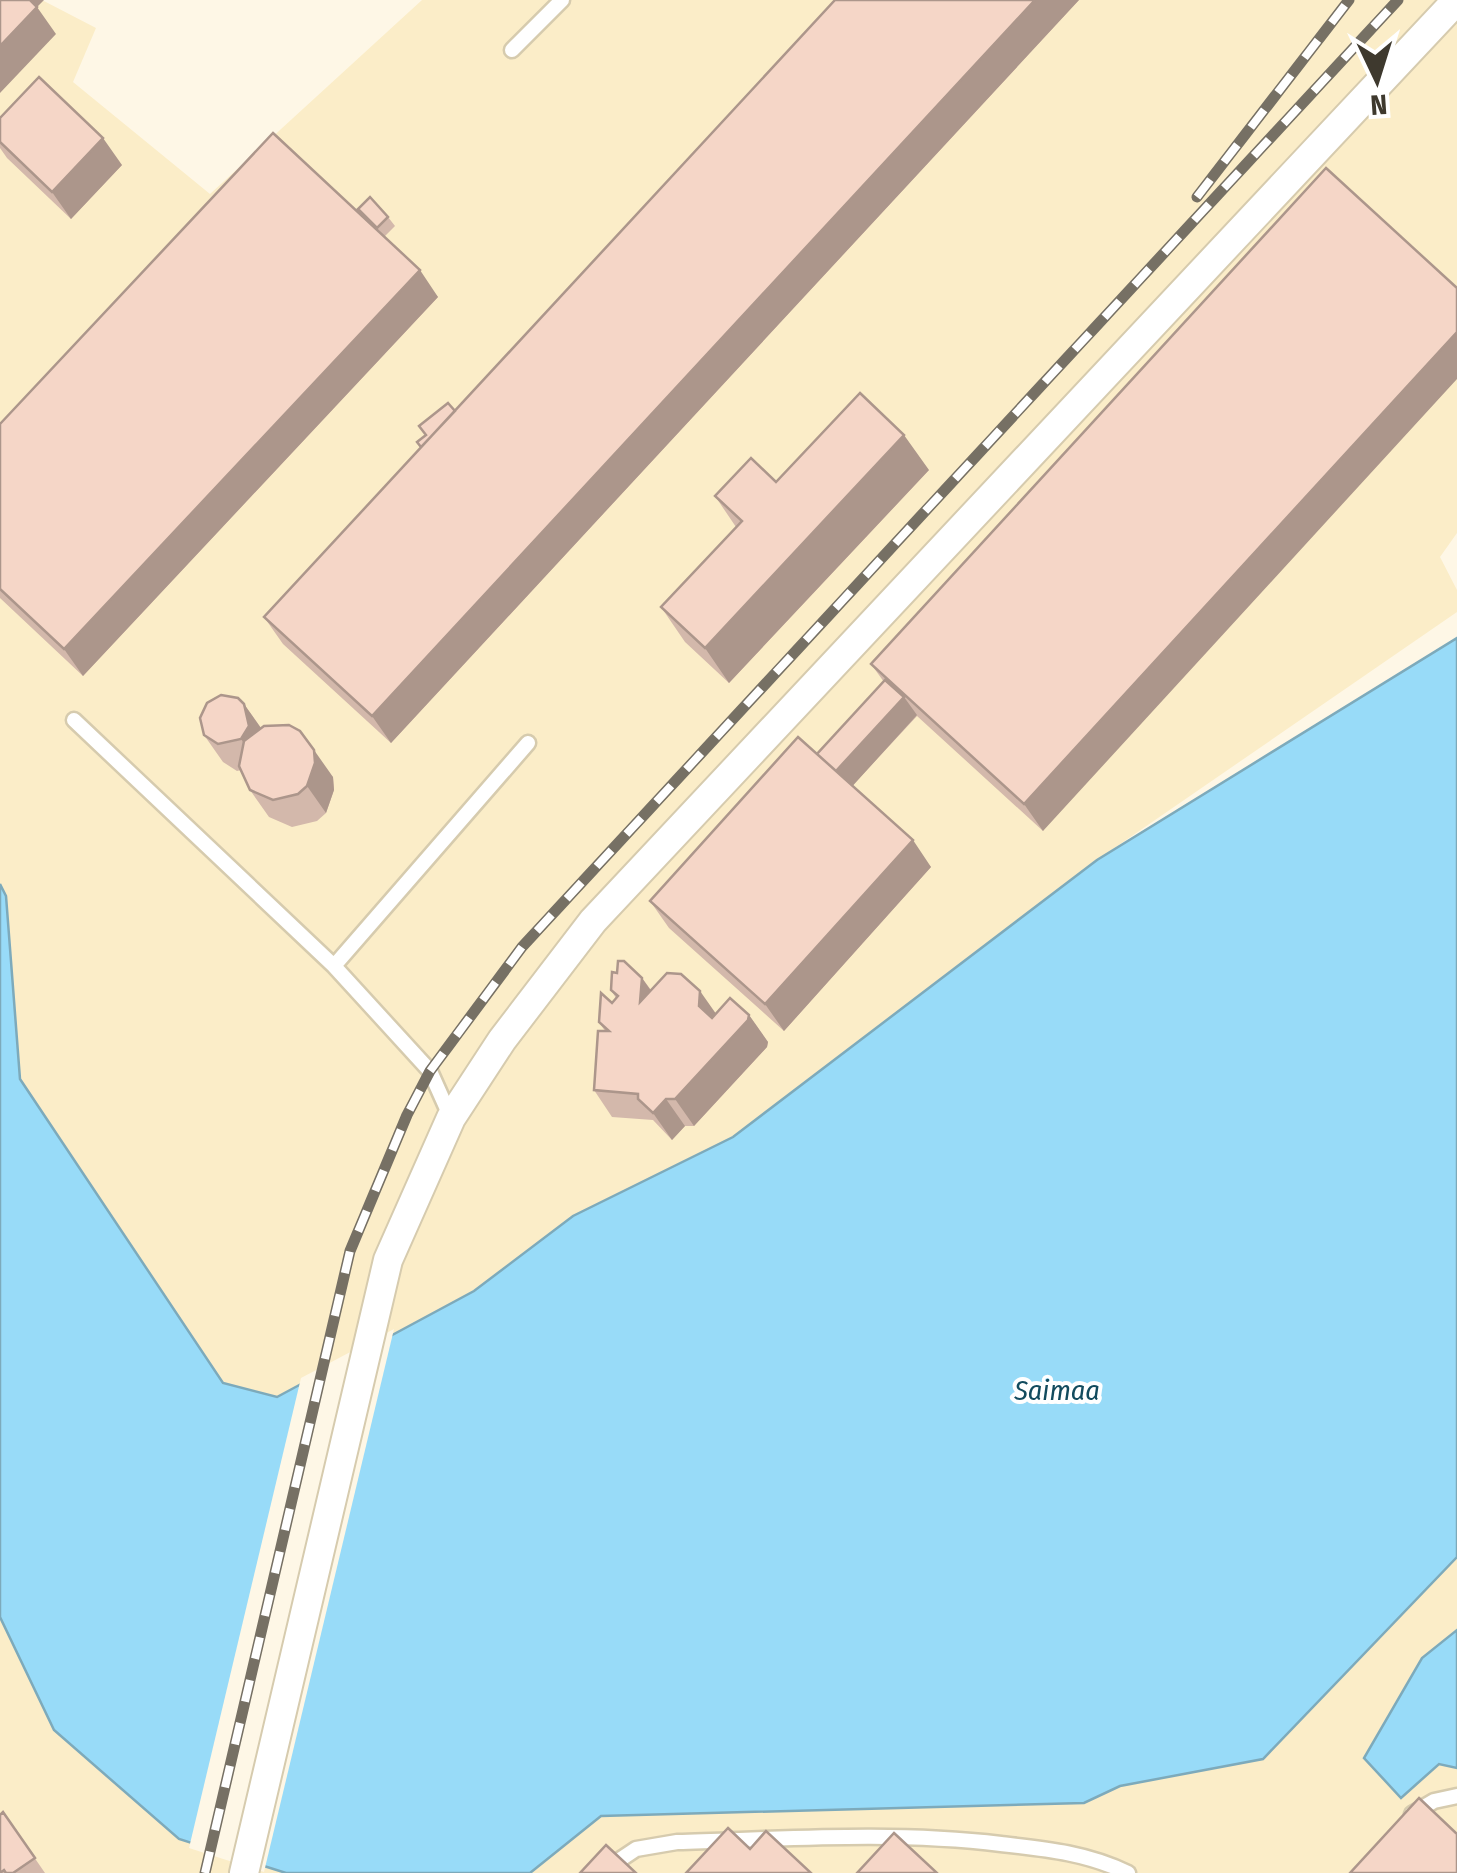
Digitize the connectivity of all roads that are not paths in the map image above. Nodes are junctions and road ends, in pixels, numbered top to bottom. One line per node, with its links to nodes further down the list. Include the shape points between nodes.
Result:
1 (562, 0): 3 (lane)
2 (1457, 0): 7 (street, via 593,921)
3 (512, 50)
4 (74, 720): 6 (lane)
5 (528, 742): 6 (lane)
6 (334, 966): 7 (lane, via 430,1071)
7 (452, 1118): 10 (street, via 388,1260)
8 (1457, 1796): 9 (lane)
9 (1400, 1821)
10 (244, 1873)
11 (600, 1873): 12 (lane, via 636,1849 677,1842 934,1836 1098,1858)
12 (1128, 1873)

